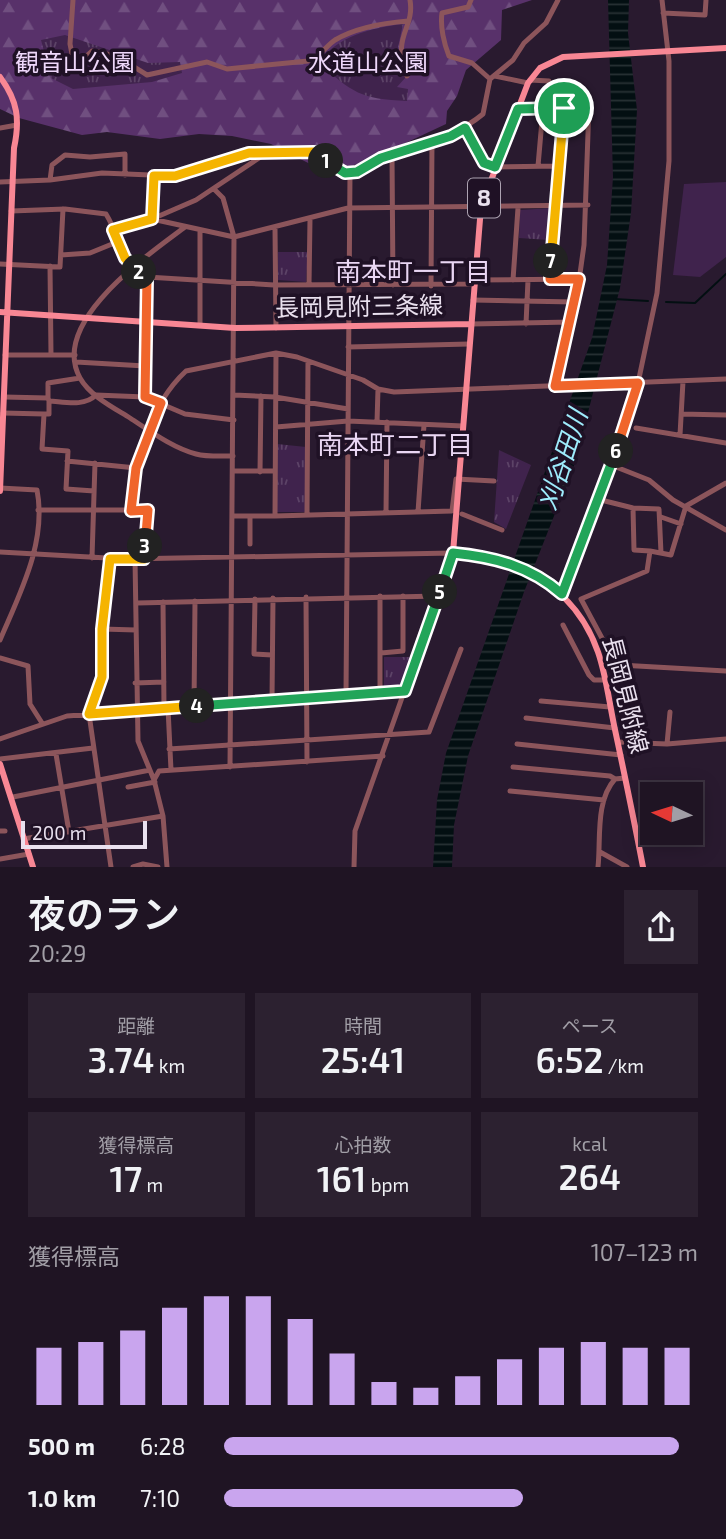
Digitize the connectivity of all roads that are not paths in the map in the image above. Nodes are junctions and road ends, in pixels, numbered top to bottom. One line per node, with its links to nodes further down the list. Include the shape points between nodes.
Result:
1 (73, 0): 8 (street, via 73,59 80,61 92,51 103,52 147,75 207,62 227,69 305,61 319,57 350,33)
2 (410, 0): 8 (street)
3 (471, 0): 13 (street, via 468,7 442,13 445,47 449,56 472,63)
4 (558, 0): 13 (street, via 546,23)
5 (662, 0): 7 (street)
6 (706, 0): 7 (street, via 705,15)
7 (663, 13): 10 (street)
8 (408, 21): 11 (street, via 400,54)
9 (726, 48): 10 (main road)
10 (665, 52): 14 (main road, via 555,59); 97 (street, via 667,210 657,293)
11 (407, 76)
12 (0, 77): 19 (main road, via 10,90)
13 (493, 78): 14 (street); 21 (street, via 483,114)
14 (529, 81): 15 (street, via 550,80); 17 (main road, 長岡見附三条線 / 8)
15 (553, 108): 16 (street); 18 (street)
16 (564, 108): 26 (street); 36 (street, via 589,104)
17 (518, 109): 18 (street); 27 (main road, 長岡見附三条線 / 8)
18 (543, 109): 25 (street)
19 (19, 124): 20 (street); 31 (main road)
20 (0, 128)
21 (465, 128): 22 (street); 27 (street, via 484,163)
22 (432, 142): 24 (street); 40 (street)
23 (268, 152): 28 (street, via 314,152); 30 (street, via 249,153 175,176); 34 (street)
24 (392, 155): 28 (street); 37 (street)
25 (538, 166): 26 (street); 27 (street)
26 (558, 166): 35 (street)
27 (495, 167): 38 (main road, 長岡見附三条線 / 8)
28 (350, 173): 39 (street)
29 (125, 174): 30 (street); 32 (street); 32 (street, via 125,154 65,155 52,165)
30 (154, 176): 44 (street)
31 (13, 180): 32 (street); 33 (street); 43 (main road)
32 (51, 180)
33 (0, 182)
34 (214, 188): 44 (street); 50 (street, via 223,198)
35 (554, 205): 36 (street); 41 (street); 58 (street)
36 (588, 205): 59 (street)
37 (391, 207): 39 (street); 40 (street); 68 (street)
38 (481, 207): 40 (street); 41 (street); 63 (main road, 長岡見附三条線 / 8)
39 (348, 208): 45 (street); 67 (street)
40 (431, 208): 69 (street)
41 (518, 208): 61 (street)
42 (62, 209): 43 (street); 48 (street, via 106,214); 52 (street)
43 (11, 211): 54 (main road)
44 (152, 219): 46 (street); 48 (street)
45 (310, 219): 47 (street); 66 (street)
46 (185, 227): 49 (street); 56 (street)
47 (275, 228): 50 (street); 65 (street)
48 (113, 230): 51 (street)
49 (200, 230): 50 (street); 60 (street)
50 (234, 237): 64 (street)
51 (117, 242): 52 (street, via 90,253); 56 (street)
52 (61, 255): 55 (street, via 60,267)
53 (0, 264): 54 (street)
54 (9, 264): 55 (street); 73 (main road)
55 (50, 266): 74 (street)
56 (132, 268): 57 (street); 75 (street)
57 (147, 277): 60 (street); 76 (street)
58 (550, 279): 59 (street); 62 (street)
59 (579, 279): 72 (street)
60 (199, 280): 64 (street); 80 (street)
61 (513, 280): 62 (street); 63 (street)
62 (528, 280): 71 (street)
63 (473, 282): 69 (street); 70 (main road, 長岡見附三条線 / 8)
64 (234, 284): 65 (street); 82 (street)
65 (274, 285): 66 (street); 83 (street)
66 (309, 285): 67 (street)
67 (349, 285): 68 (street); 81 (street)
68 (393, 285): 69 (street)
69 (431, 286)
70 (472, 300): 71 (street); 78 (main road, 長岡見附三条線 / 8)
71 (527, 301): 72 (street); 79 (street)
72 (575, 302): 77 (street)
73 (4, 312): 74 (main road, 長岡見附三条線); 87 (main road)
74 (49, 316): 75 (main road, 長岡見附三条線); 88 (street)
75 (84, 317): 76 (main road, 長岡見附三条線); 89 (street)
76 (146, 321): 80 (main road, 長岡見附三条線); 92 (street)
77 (570, 322): 79 (street); 98 (street)
78 (471, 324): 79 (street); 81 (main road, 長岡見附三条線); 84 (main road)
79 (526, 324)
80 (200, 325): 82 (main road, 長岡見附三条線)
81 (348, 327): 83 (main road, 長岡見附三条線); 85 (street)
82 (235, 328): 83 (main road, 長岡見附三条線); 91 (street)
83 (276, 328)
84 (470, 344): 85 (street); 100 (main road)
85 (348, 347): 93 (street)
86 (276, 353): 90 (street); 91 (street); 105 (street)
87 (5, 355): 88 (street); 106 (main road)
88 (51, 355): 89 (street)
89 (75, 358): 92 (street); 94 (street)
90 (308, 361): 93 (street); 108 (street)
91 (234, 364): 102 (street); 109 (street, via 186,371)
92 (145, 366): 104 (street)
93 (348, 376): 99 (street); 110 (street)
94 (80, 378): 101 (street); 107 (street, via 48,383)
95 (726, 379): 96 (street)
96 (684, 381): 97 (street); 113 (street)
97 (637, 383): 98 (street); 131 (street)
98 (558, 386): 100 (street)
99 (378, 389): 100 (street); 117 (street)
100 (466, 391): 121 (main road)
101 (96, 395): 104 (street); 107 (street, via 90,401); 124 (street)
102 (234, 395): 103 (street); 115 (street)
103 (261, 396): 105 (street); 135 (street)
104 (145, 397): 109 (street)
105 (275, 397): 108 (street); 122 (street)
106 (2, 399): 107 (street); 111 (main road)
107 (48, 400): 112 (street, via 49,414)
108 (307, 402): 110 (street); 119 (street)
109 (161, 403): 115 (street, via 185,414); 124 (street)
110 (348, 409): 116 (street)
111 (3, 413): 112 (street); 127 (main road)
112 (44, 414): 129 (street, via 42,449 68,451)
113 (681, 414): 114 (street); 125 (street)
114 (726, 415)
115 (234, 420): 128 (street)
116 (348, 421): 117 (street); 119 (street); 150 (street)
117 (377, 422): 118 (street)
118 (387, 422): 120 (street); 148 (street)
119 (308, 424): 122 (street); 149 (street)
120 (424, 425): 121 (street); 147 (street)
121 (463, 426): 136 (main road)
122 (276, 427): 134 (street)
123 (636, 428): 125 (street)
124 (149, 430): 128 (street, via 198,455); 132 (street)
125 (680, 435): 126 (street)
126 (726, 443)
127 (1, 447): 139 (main road)
128 (233, 456): 133 (street)
129 (67, 461): 130 (street); 140 (street, via 66,489)
130 (95, 463): 132 (street); 140 (street)
131 (611, 464): 142 (street, via 649,480); 171 (street)
132 (136, 468): 145 (street)
133 (233, 471): 135 (street); 152 (street)
134 (275, 471): 135 (street); 154 (street)
135 (260, 472)
136 (459, 479): 137 (street); 147 (street, via 454,480 452,511); 162 (main road)
137 (494, 481)
138 (726, 483): 142 (street)
139 (0, 490): 144 (street, via 37,490)
140 (93, 491): 146 (street)
141 (605, 501): 143 (street)
142 (686, 506): 156 (street); 157 (street)
143 (633, 508): 155 (street, via 659,509); 160 (street, via 634,550)
144 (38, 510): 146 (street); 164 (street)
145 (131, 511): 146 (street); 170 (street, via 148,510)
146 (93, 512): 167 (street)
147 (418, 512): 148 (street)
148 (386, 513): 150 (street)
149 (307, 514): 150 (street); 154 (street)
150 (347, 514): 165 (street)
151 (462, 514): 158 (street)
152 (233, 516): 153 (street); 166 (street)
153 (250, 516): 154 (street); 159 (street)
154 (275, 516)
155 (661, 517): 156 (street); 163 (street)
156 (681, 524): 163 (street, via 672,554)
157 (726, 529)
158 (502, 530)
159 (250, 544)
160 (650, 551): 163 (street); 191 (street, via 647,571 581,599)
161 (0, 552): 164 (street)
162 (453, 553): 165 (street); 171 (main road, 長岡見附線, via 499,560 533,574); 175 (street)
163 (661, 553)
164 (35, 554): 167 (street); 186 (street)
165 (347, 554): 166 (street); 172 (street)
166 (232, 556): 170 (street); 179 (street)
167 (92, 558): 168 (street)
168 (110, 559): 169 (street); 184 (street)
169 (135, 559): 170 (street); 182 (street)
170 (144, 559)
171 (561, 593): 192 (main road, 長岡見附線, via 586,625)
172 (347, 596): 173 (street); 176 (street); 200 (street)
173 (380, 596): 174 (street); 188 (street)
174 (402, 596): 175 (street); 188 (street, via 403,652)
175 (438, 596): 197 (street)
176 (306, 597): 177 (street); 201 (street)
177 (273, 598): 178 (street); 189 (street)
178 (255, 599): 179 (street); 189 (street, via 254,654)
179 (232, 600): 180 (street); 204 (street)
180 (195, 601): 181 (street); 205 (street)
181 (163, 602): 182 (street); 195 (street)
182 (136, 603): 185 (street)
183 (564, 625): 194 (street, via 583,667 594,680)
184 (102, 629): 185 (street); 210 (street, via 102,677)
185 (136, 630): 196 (street)
186 (0, 640)
187 (461, 649): 214 (street, via 432,730)
188 (381, 653): 198 (street)
189 (272, 654): 202 (street)
190 (0, 657): 212 (street, via 28,666 30,704)
191 (616, 663): 192 (street); 193 (street); 199 (street)
192 (602, 664): 194 (main road, 長岡見附線)
193 (726, 671)
194 (605, 680): 206 (main road, 長岡見附線)
195 (164, 682): 196 (street); 207 (street)
196 (135, 683): 208 (street)
197 (405, 691): 198 (street); 214 (street)
198 (380, 693): 200 (street)
199 (617, 693)
200 (346, 695): 201 (street)
201 (307, 698): 202 (street); 217 (street)
202 (272, 701): 204 (street)
203 (541, 701): 206 (street)
204 (231, 703): 205 (street); 221 (street)
205 (194, 706): 207 (street)
206 (610, 707): 213 (main road, 長岡見附線)
207 (166, 708): 208 (street); 223 (street)
208 (135, 710): 210 (street); 231 (street, via 138,741)
209 (670, 712): 220 (street)
210 (89, 714): 212 (street); 222 (street)
211 (526, 718): 213 (street)
212 (42, 723): 215 (street)
213 (615, 727): 218 (main road, 長岡見附線)
214 (392, 733): 217 (street); 226 (street)
215 (0, 738)
216 (726, 738): 220 (street)
217 (307, 740): 221 (street); 228 (street)
218 (618, 742): 220 (street); 225 (main road, 長岡見附線)
219 (517, 744): 225 (street)
220 (667, 744)
221 (230, 745): 223 (street); 229 (street)
222 (93, 748): 224 (street); 234 (street)
223 (170, 749): 232 (street)
224 (56, 754): 227 (street); 237 (street)
225 (621, 755): 233 (main road, 長岡見附線)
226 (383, 756): 228 (street); 254 (street, via 355,831)
227 (0, 762): 240 (main road)
228 (307, 762): 229 (street)
229 (230, 767): 232 (street)
230 (513, 767): 235 (street)
231 (150, 770): 234 (street); 236 (street)
232 (172, 770): 236 (street, via 159,771)
233 (625, 778): 235 (street); 257 (main road, 長岡見附線)
234 (97, 779): 237 (street); 243 (street)
235 (615, 779): 241 (street)
236 (154, 781): 238 (street); 242 (street)
237 (61, 786): 240 (street); 244 (street)
238 (128, 787)
239 (510, 790): 241 (street)
240 (13, 797): 245 (main road)
241 (604, 800): 246 (street)
242 (163, 816): 243 (street); 253 (street)
243 (104, 825): 244 (street); 250 (street)
244 (69, 832): 245 (street)
245 (23, 839): 247 (main road)
246 (600, 852): 255 (street); 256 (street)
247 (29, 855): 248 (street); 249 (main road)
248 (0, 859)
249 (33, 867)
250 (111, 867)
251 (133, 867): 252 (street)
252 (158, 867)
253 (167, 867)
254 (354, 867)
255 (598, 867)
256 (627, 867)
257 (643, 867)

